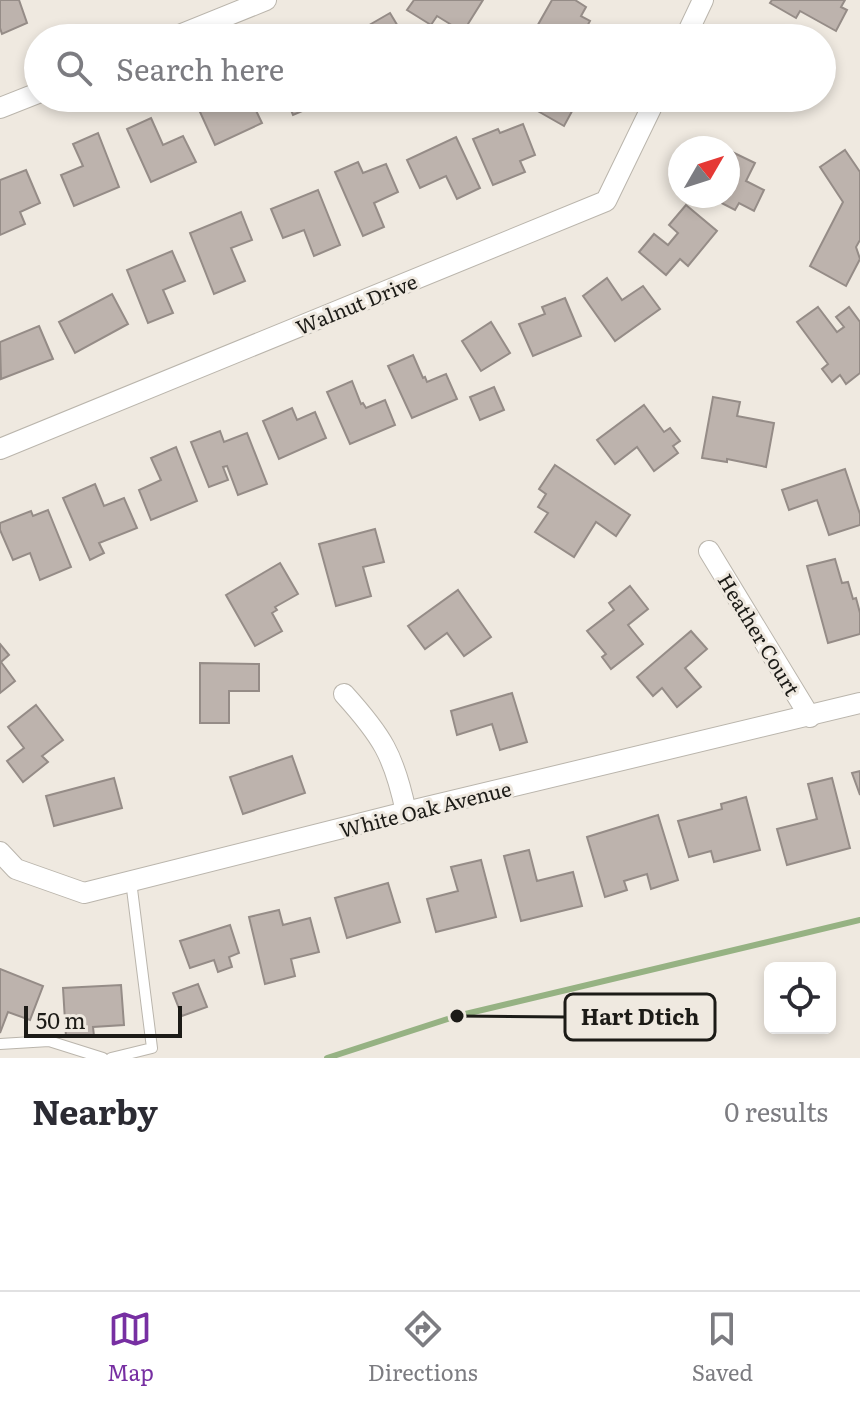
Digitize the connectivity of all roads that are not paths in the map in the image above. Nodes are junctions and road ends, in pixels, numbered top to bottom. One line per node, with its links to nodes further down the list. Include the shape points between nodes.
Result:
1 (266, 0): 3 (street)
2 (703, 0): 4 (street)
3 (207, 24)
4 (692, 24)
5 (24, 99): 6 (street)
6 (0, 108)
7 (649, 112): 8 (street, Walnut Drive, via 606,201)
8 (0, 449)
9 (709, 551): 12 (street, Heather Court)
10 (344, 694): 13 (street, via 376,730 398,773)
11 (860, 703): 12 (street, White Oak Avenue)
12 (810, 717): 13 (street, White Oak Avenue)
13 (406, 812): 15 (street, White Oak Avenue)
14 (0, 852): 15 (street, White Oak Avenue, via 16,869 84,893)
15 (131, 881): 18 (lane, via 152,1048)
16 (0, 1044): 17 (lane, via 49,1041)
17 (103, 1058)
18 (111, 1058)

